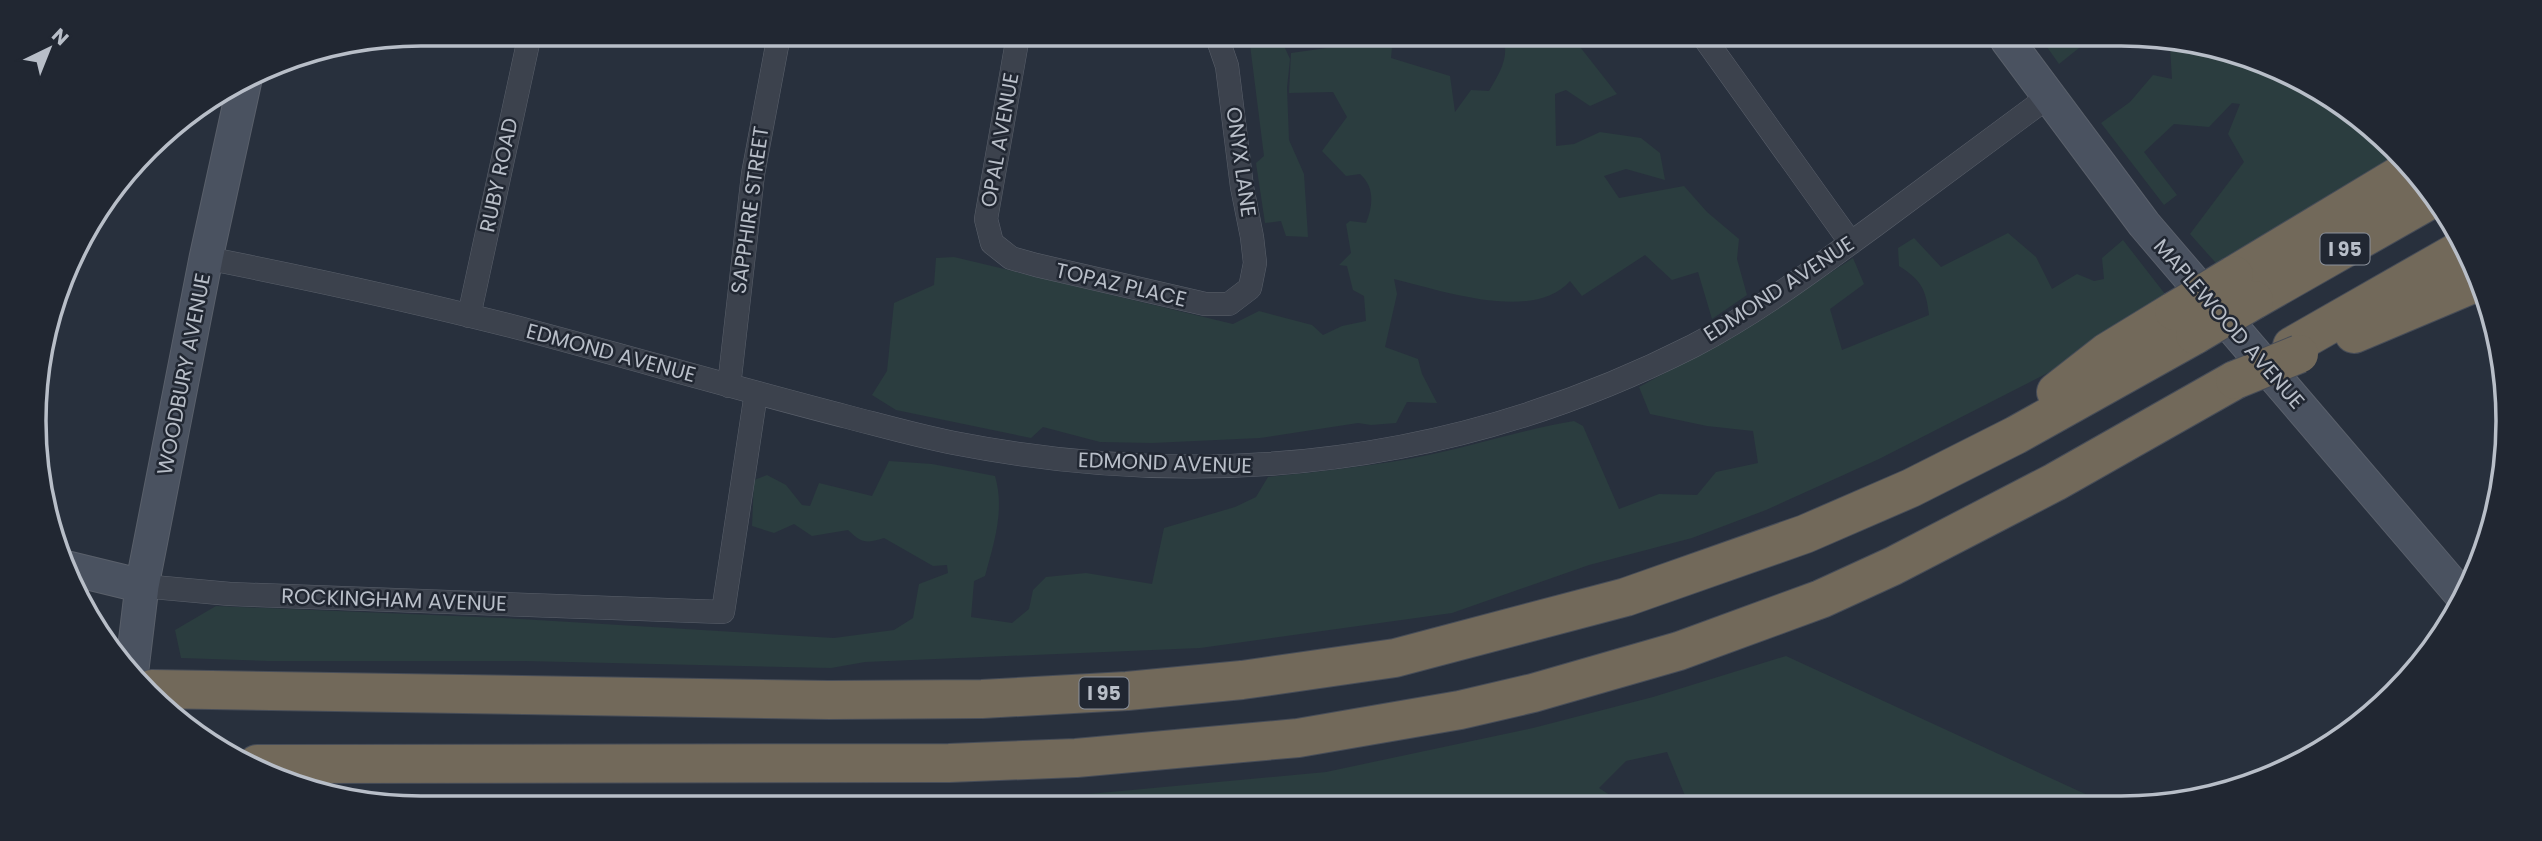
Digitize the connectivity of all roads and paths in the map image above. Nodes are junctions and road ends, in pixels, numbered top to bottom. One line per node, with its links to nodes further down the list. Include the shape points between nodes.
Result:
1 (527, 46): 18 (street, RUBY ROAD)
2 (777, 46): 20 (street, SAPPHIRE STREET, via 751,186)
3 (1016, 46): 11 (street, OPAL AVENUE, via 986,219)
4 (1220, 46): 17 (street, ONYX LANE, via 1227,66 1254,250)
5 (1710, 46): 12 (street)
6 (2011, 46): 8 (street, MAPLEWOOD AVENUE)
7 (243, 91): 14 (street, WOODBURY AVENUE)
8 (2048, 97): 12 (street, EDMOND AVENUE); 24 (street, MAPLEWOOD AVENUE, via 2171,257)
9 (2403, 173): 16 (highway)
10 (2426, 201): 16 (highway, I 95)
11 (992, 243): 17 (street, TOPAZ PLACE, via 1011,258 1205,304 1229,304)
12 (1851, 243): 21 (street, EDMOND AVENUE, via 1734,323 1601,388 1459,435 1341,458 1228,468 1023,455 949,442)
13 (2457, 252): 19 (highway)
14 (206, 258): 18 (street, EDMOND AVENUE); 23 (street, WOODBURY AVENUE)
15 (2471, 285): 19 (highway, via 2350,336)
16 (2244, 287): 26 (highway, I 95, bridge, via 2003,442 1805,534 1626,597 1395,657 1242,680 982,699)
17 (1250, 288)
18 (469, 316): 20 (street, EDMOND AVENUE)
19 (2296, 350): 27 (highway, bridge, via 2043,488 1821,599 1666,655 1460,710 1298,738 1076,758 949,763)
20 (729, 386): 21 (street, EDMOND AVENUE)
21 (756, 393): 23 (street, ROCKINGHAM AVENUE, via 723,612 230,594)
22 (77, 570): 23 (street, ROCKINGHAM AVENUE)
23 (142, 586): 25 (street, WOODBURY AVENUE)
24 (2456, 589)
25 (133, 661)
26 (158, 689)
27 (270, 764)

